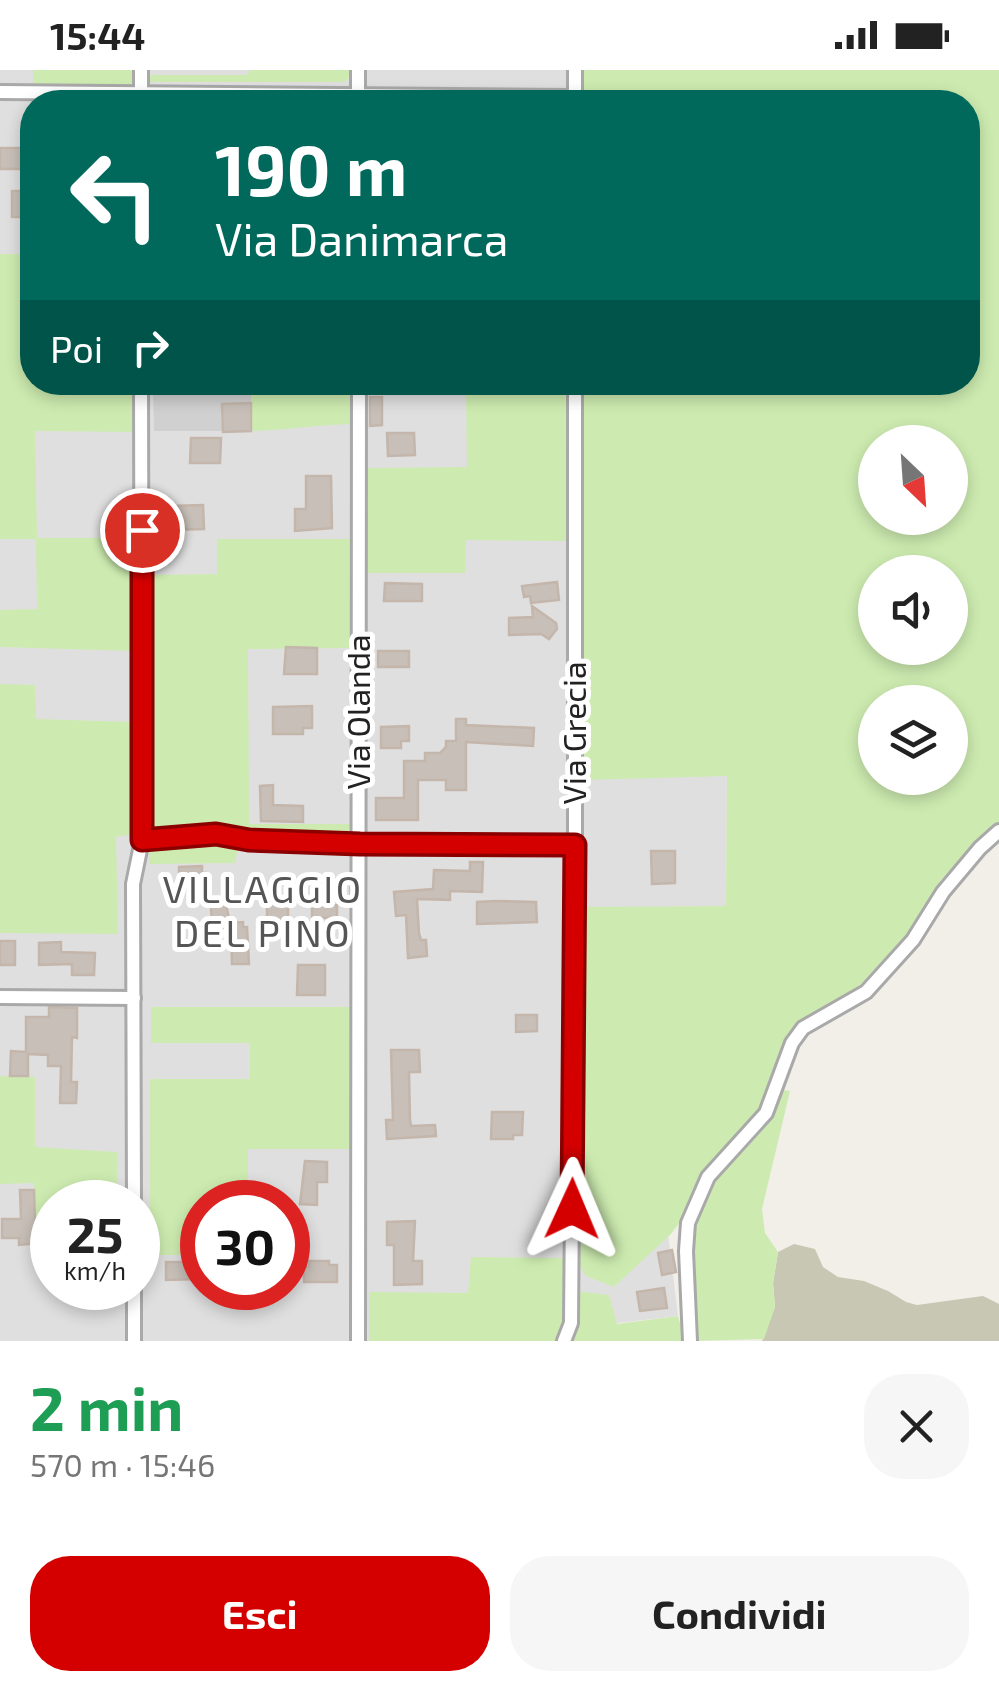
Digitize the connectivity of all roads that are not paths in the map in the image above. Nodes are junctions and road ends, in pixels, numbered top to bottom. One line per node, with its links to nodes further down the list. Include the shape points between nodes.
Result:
1 (142, 395): 5 (street)
2 (359, 395): 6 (street, Via Olanda)
3 (575, 395): 7 (street, Via Grecia)
4 (999, 831): 15 (street, via 866,992 792,1042 766,1113 708,1177 688,1223)
5 (142, 840): 6 (street, via 216,834); 9 (street, via 134,884)
6 (360, 844): 7 (street); 13 (street, Via Olanda)
7 (575, 845): 14 (street, Via Grecia, via 570,1323)
8 (0, 997): 9 (street)
9 (134, 998): 10 (street)
10 (134, 1180)
11 (134, 1310): 12 (street)
12 (134, 1341)
13 (358, 1341)
14 (564, 1341)
15 (690, 1341)

